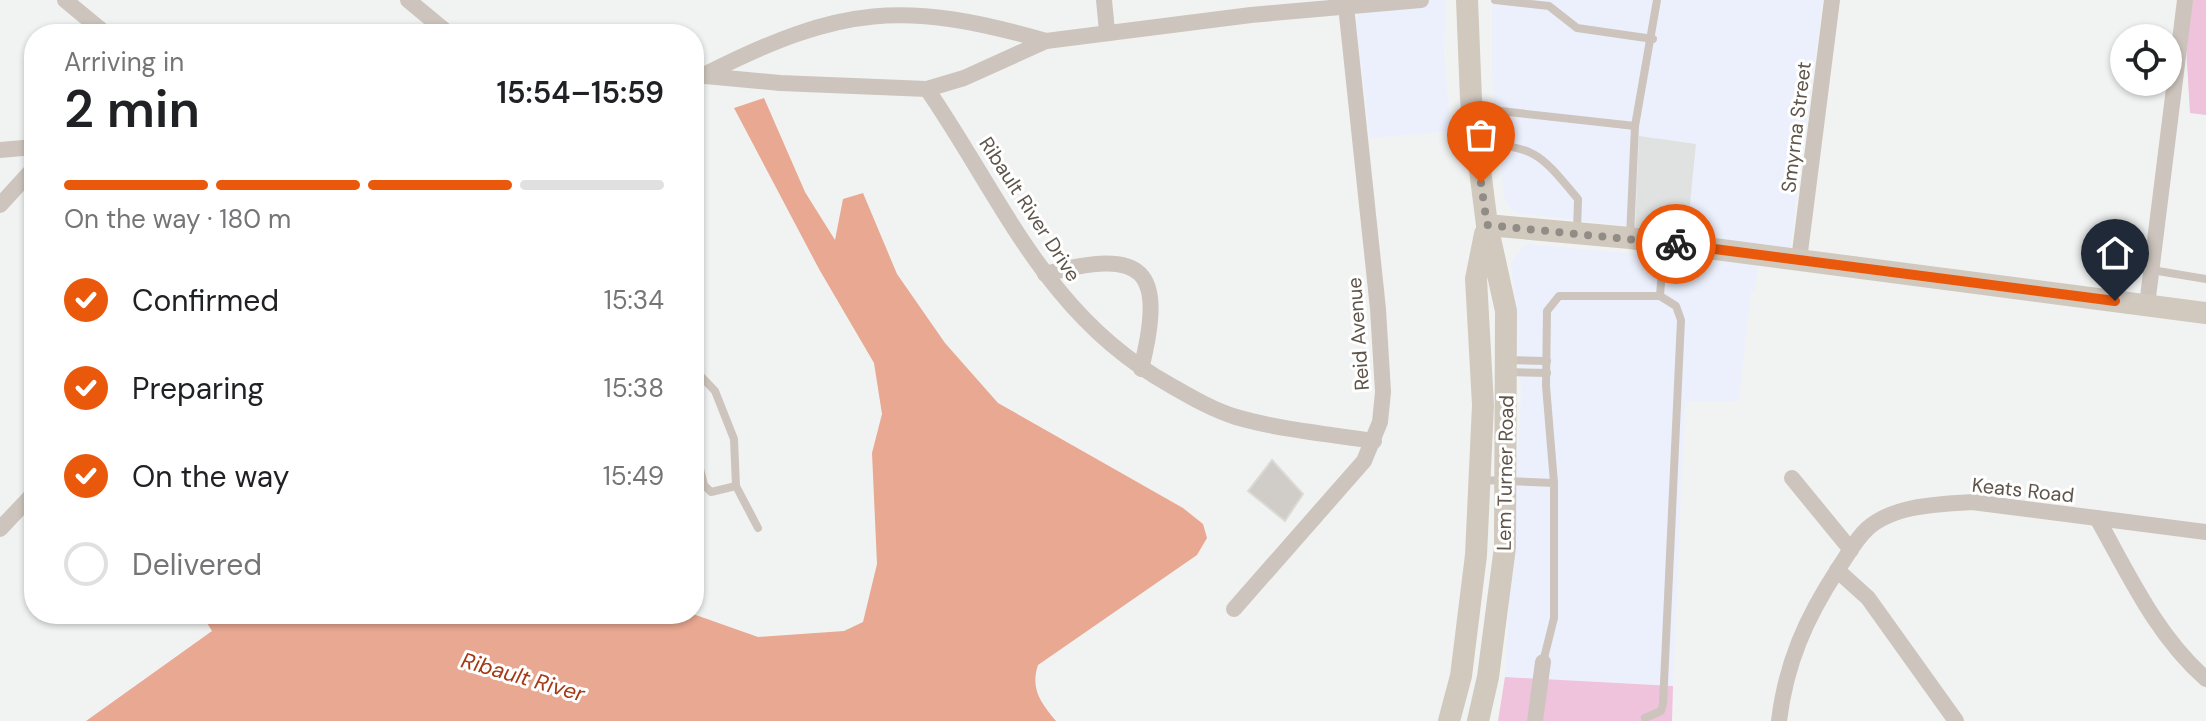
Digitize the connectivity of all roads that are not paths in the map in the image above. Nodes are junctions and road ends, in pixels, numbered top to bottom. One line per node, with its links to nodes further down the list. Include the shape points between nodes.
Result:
1 (65, 0): 14 (street)
2 (408, 0): 15 (street)
3 (1104, 0): 16 (street)
4 (1421, 0): 10 (street)
5 (1467, 0): 22 (main road, Lem Turner Road)
6 (1495, 0): 11 (lane)
7 (1657, 0): 17 (lane)
8 (1832, 0): 33 (street, Smyrna Street)
9 (2185, 0): 34 (street)
10 (1386, 1): 12 (street)
11 (1530, 2): 17 (lane, via 1556,10 1577,28)
12 (1346, 6): 13 (street); 45 (street, Reid Avenue, via 1378,309 1383,392)
13 (1251, 8): 16 (street)
14 (94, 24)
15 (437, 24)
16 (1107, 31): 18 (street)
17 (1653, 39): 23 (lane)
18 (1046, 41): 19 (street, via 926,12 876,12 774,40); 21 (street)
19 (704, 72)
20 (704, 74): 21 (street)
21 (927, 89): 35 (street, Ribault River Drive)
22 (1472, 108): 23 (lane); 24 (main road, Lem Turner Road)
23 (1635, 126): 31 (lane)
24 (1476, 143): 29 (main road, Lem Turner Road); 30 (lane, via 1517,145 1534,152 1578,199)
25 (24, 148): 26 (street)
26 (0, 150)
27 (24, 179): 28 (street)
28 (0, 205)
29 (1487, 225): 30 (main road); 41 (main road, Lem Turner Road, via 1506,311); 47 (main road, Lem Turner Road, via 1476,279 1483,405)
30 (1577, 232): 31 (main road)
31 (1630, 238): 32 (main road)
32 (1664, 242): 33 (main road); 37 (lane)
33 (1799, 260): 38 (main road)
34 (2152, 270): 36 (lane); 38 (street)
35 (1045, 274): 42 (street, Ribault River Drive, via 1095,334); 42 (street, via 1091,262 1115,262 1132,269 1153,299)
36 (2206, 279)
37 (1660, 296): 40 (lane, via 1559,296 1547,311); 62 (lane, via 1676,306 1681,320 1678,408 1663,704 1661,711)
38 (2147, 305): 39 (main road)
39 (2206, 313)
40 (1547, 361): 41 (lane); 43 (lane)
41 (1507, 366): 43 (lane); 48 (main road, Lem Turner Road)
42 (1141, 369): 45 (street, Ribault River Drive, via 1234,416)
43 (1547, 373): 49 (lane)
44 (704, 379): 51 (lane, via 715,391 734,439)
45 (1374, 441): 59 (street, Reid Avenue, via 1347,483)
46 (1792, 478): 57 (street)
47 (1480, 480): 48 (lane); 63 (main road, Lem Turner Road, via 1471,608)
48 (1507, 481): 49 (lane); 64 (main road, Lem Turner Road, via 1498,600)
49 (1554, 483): 60 (lane, via 1554,618)
50 (704, 485): 51 (lane, via 711,492)
51 (736, 486): 54 (lane)
52 (24, 504): 55 (street)
53 (2097, 518): 56 (street, Keats Road); 57 (street, Keats Road, via 1972,502 1934,504 1868,528); 61 (street, via 2173,647)
54 (758, 528)
55 (0, 529)
56 (2206, 532)
57 (1851, 550): 58 (street, Keats Road)
58 (1837, 570): 67 (street, Keats Road, via 1790,660); 68 (street, via 1868,598)
59 (1234, 609)
60 (1543, 662): 65 (street); 66 (street)
61 (2206, 679)
62 (1645, 718)
63 (1449, 721)
64 (1478, 721)
65 (1535, 721)
66 (1545, 721)
67 (1779, 721)
68 (1956, 721)

